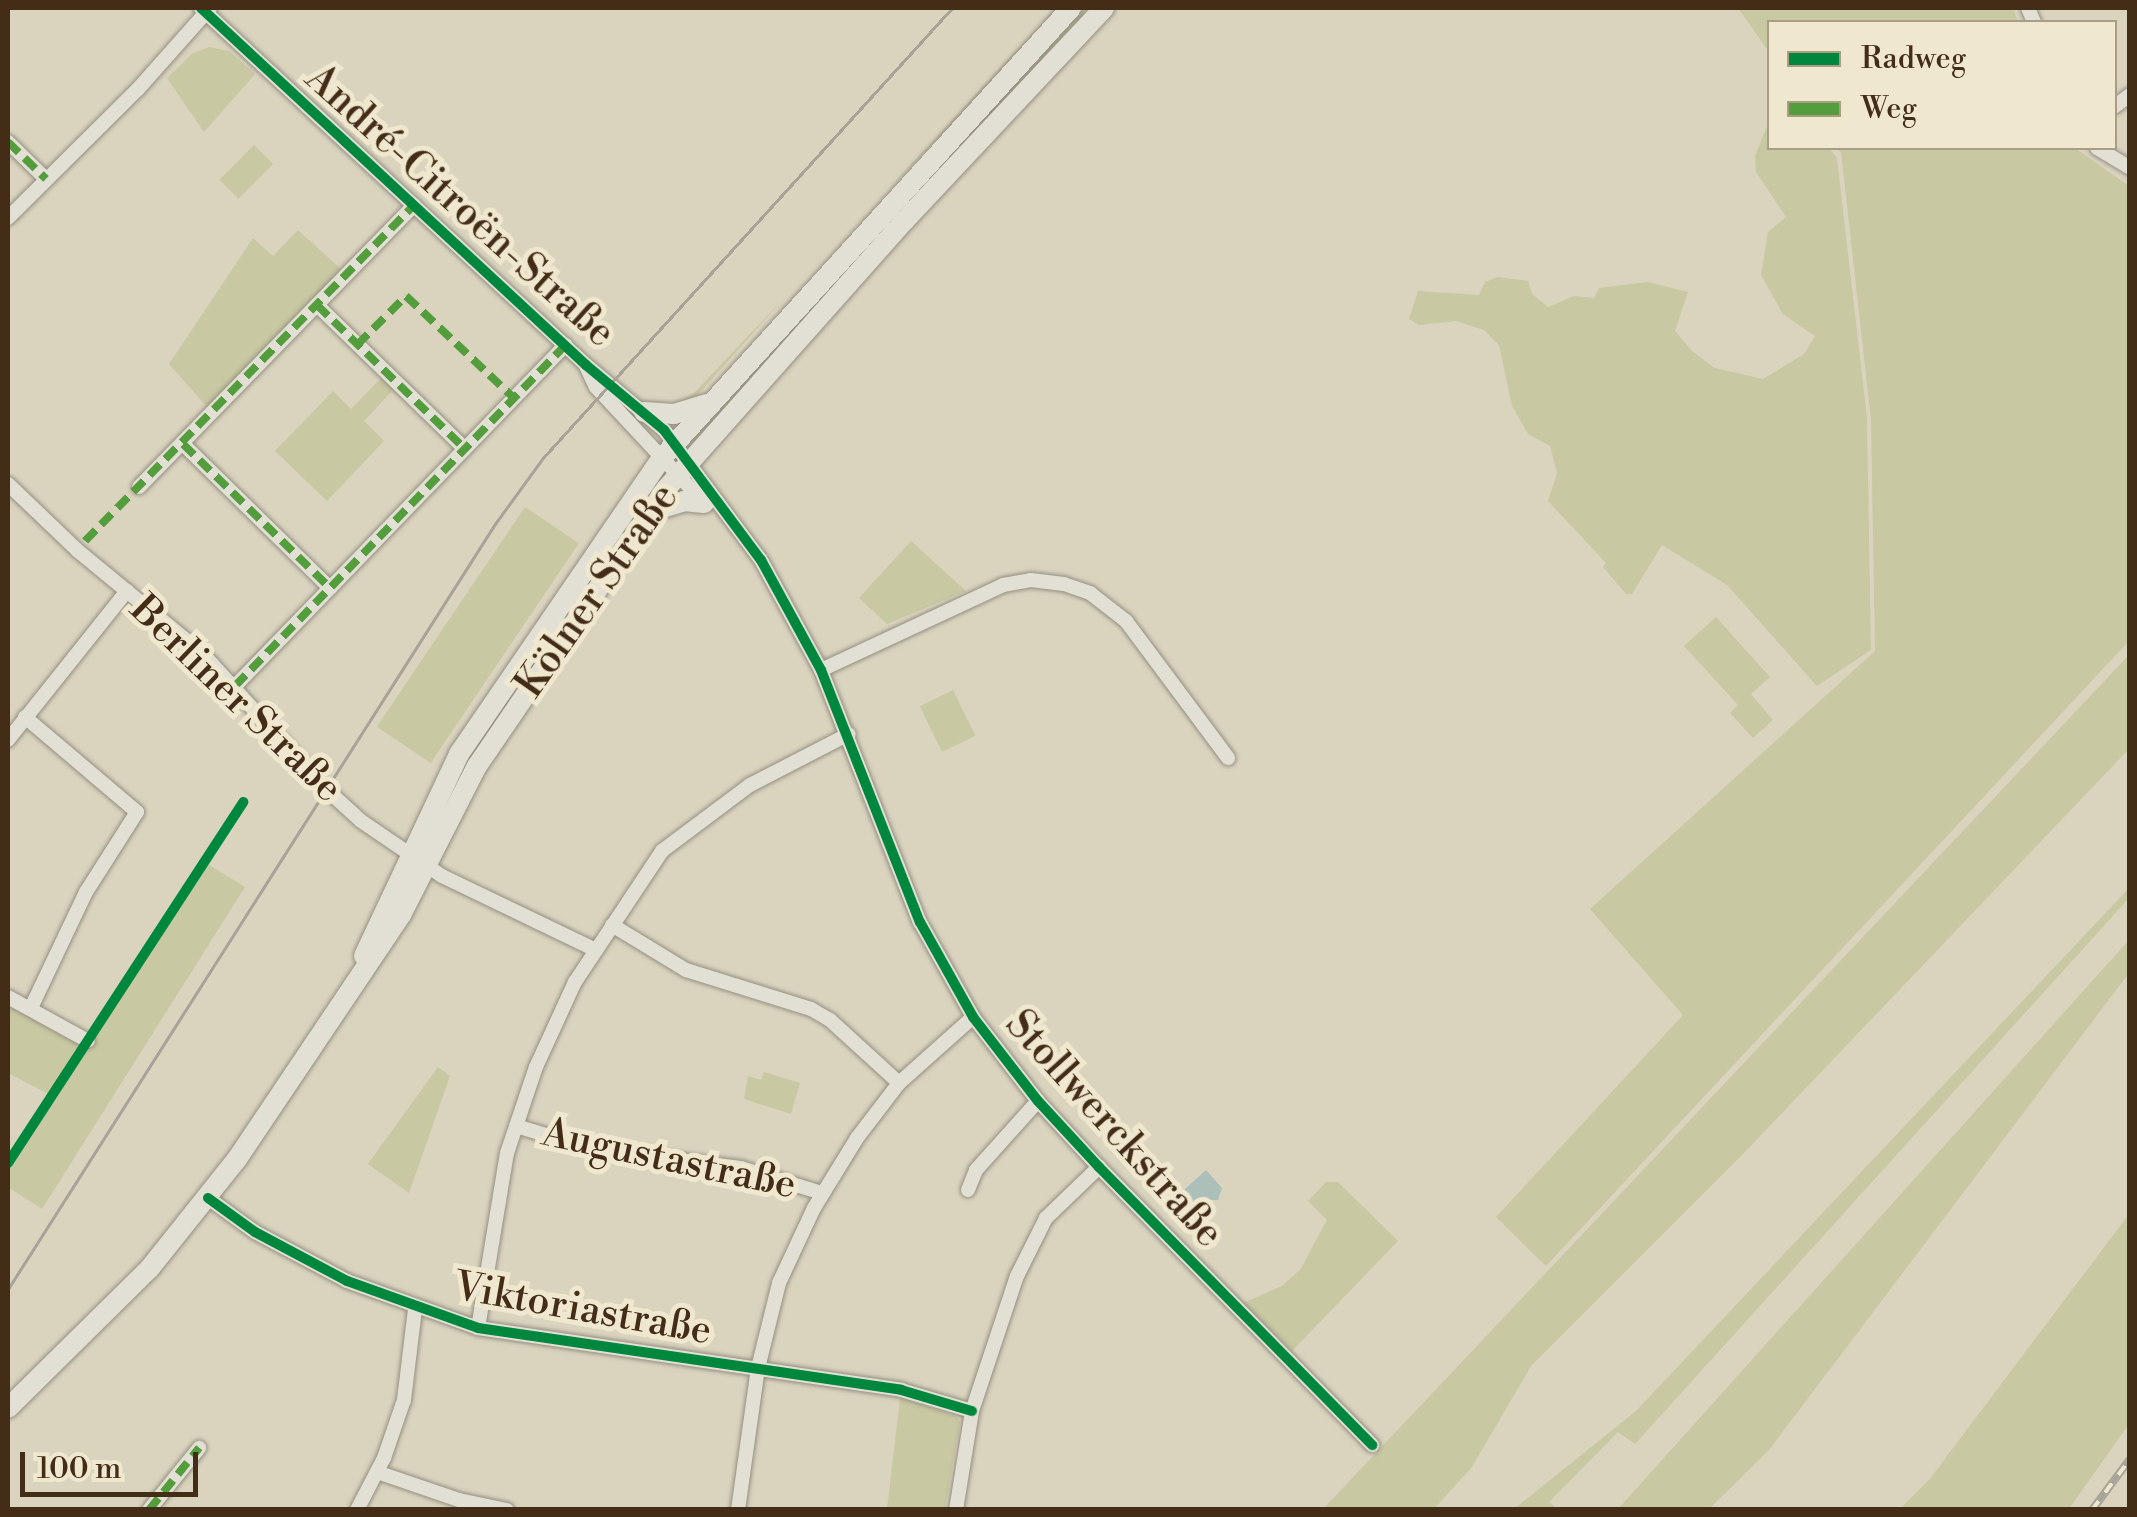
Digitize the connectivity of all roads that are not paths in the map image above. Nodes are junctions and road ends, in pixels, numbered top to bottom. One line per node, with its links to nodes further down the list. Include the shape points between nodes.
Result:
1 (1071, 8): 9 (main road, Kölner Straße)
2 (1104, 8): 11 (main road, Kölner Straße)
3 (206, 9): 7 (street, via 138,89); 8 (street, André-Citroën-Straße)
4 (8, 142): 7 (street)
5 (2100, 150): 6 (street)
6 (2130, 168)
7 (46, 179): 10 (street)
8 (414, 205): 12 (street); 13 (street, André-Citroën-Straße)
9 (881, 214): 11 (main road); 15 (main road, Kölner Straße)
10 (8, 218)
11 (898, 229): 20 (main road, Kölner Straße)
12 (316, 305): 17 (street); 18 (street)
13 (566, 346): 14 (street, André-Citroën-Straße); 18 (street)
14 (586, 365): 16 (street, André-Citroën-Straße); 19 (street, André-Citroën-Straße, via 596,387)
15 (708, 404): 16 (main road, via 674,414); 19 (main road, Kölner Straße)
16 (644, 412): 19 (street, André-Citroën-Straße)
17 (183, 444): 22 (street); 26 (street)
18 (465, 449): 26 (street)
19 (668, 451): 20 (street, Stollwerckstraße); 34 (main road, Kölner Straße, via 458,754)
20 (682, 469): 23 (street, Stollwerckstraße); 24 (main road, Kölner Straße); 25 (street, Stollwerckstraße)
21 (8, 484): 27 (street, Berliner Straße)
22 (139, 487)
23 (704, 503): 24 (main road, via 684,501); 25 (street, Stollwerckstraße)
24 (649, 512): 34 (main road, Kölner Straße)
25 (732, 521): 28 (street, Stollwerckstraße, via 762,560)
26 (330, 588): 29 (street)
27 (127, 592): 29 (street, Berliner Straße); 30 (street)
28 (821, 670): 31 (street, Stollwerckstraße); 33 (street, via 1003,585 1064,584 1090,592 1126,621)
29 (234, 686): 34 (street, Berliner Straße, via 326,789)
30 (25, 717): 32 (street); 38 (street, via 137,812 86,892)
31 (849, 734): 35 (street, via 750,785 662,851); 39 (street, Stollwerckstraße, via 920,922)
32 (8, 740)
33 (1228, 758)
34 (418, 861): 36 (street, Berliner Straße); 47 (main road, Kölner Straße, via 401,916)
35 (612, 925): 36 (street); 41 (street, via 686,970 811,1009)
36 (596, 950): 43 (street, via 554,1026)
37 (8, 996): 38 (street)
38 (31, 1008): 40 (street)
39 (973, 1017): 41 (street); 42 (street, Stollwerckstraße)
40 (88, 1041)
41 (899, 1083): 46 (street)
42 (1038, 1102): 44 (street, Stollwerckstraße); 45 (street, via 976,1170)
43 (516, 1126): 46 (street, Augustastraße, via 594,1149 741,1168); 49 (street, via 496,1200)
44 (1099, 1167): 52 (street, via 1046,1218 1017,1276); 53 (street, Stollwerckstraße)
45 (968, 1190)
46 (822, 1192): 50 (street, via 778,1283)
47 (208, 1198): 48 (street, Viktoriastraße, via 306,1261); 51 (main road, Kölner Straße, via 150,1268)
48 (415, 1309): 49 (street, Viktoriastraße); 55 (street, via 404,1400)
49 (478, 1328): 50 (street, Viktoriastraße)
50 (758, 1368): 52 (street, Viktoriastraße, via 902,1390); 59 (street)
51 (8, 1408)
52 (972, 1411): 60 (street)
53 (1372, 1445)
54 (199, 1448): 56 (street)
55 (377, 1472): 57 (street); 58 (street)
56 (148, 1510)
57 (357, 1510)
58 (508, 1510)
59 (738, 1510)
60 (956, 1510)

